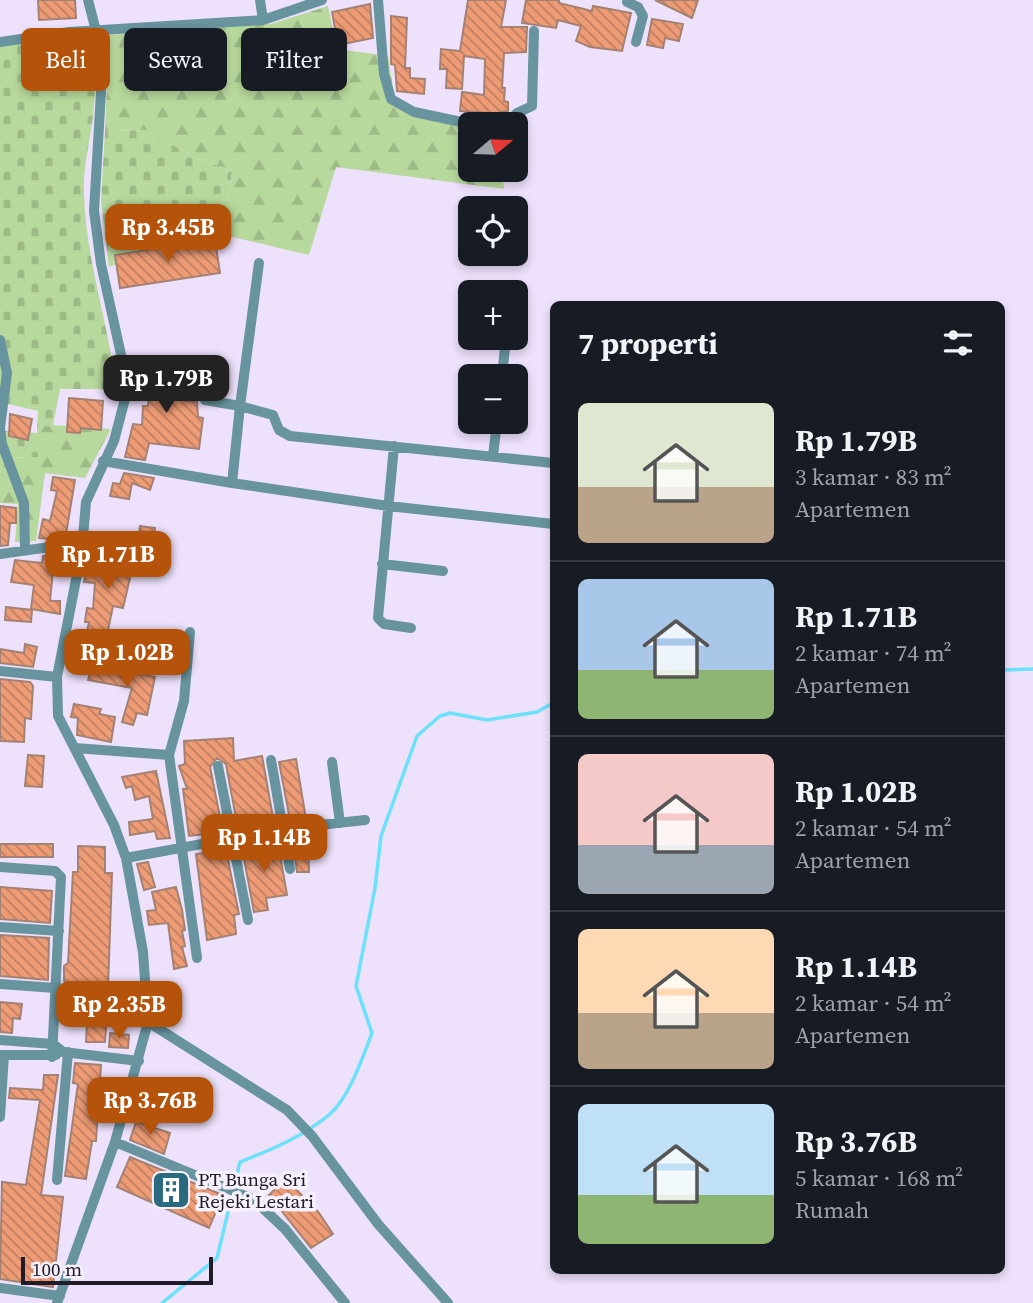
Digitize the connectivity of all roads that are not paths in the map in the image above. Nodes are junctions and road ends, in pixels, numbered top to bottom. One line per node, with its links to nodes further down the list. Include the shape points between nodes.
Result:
1 (88, 0): 7 (street)
2 (260, 0): 6 (street)
3 (322, 0): 6 (street)
4 (378, 0): 15 (street, via 384,74 391,99 414,112)
5 (625, 1): 11 (street, via 638,7 643,16)
6 (262, 20): 8 (street)
7 (98, 28)
8 (110, 31)
9 (534, 31): 14 (street, via 532,105)
10 (21, 38): 12 (street)
11 (636, 42)
12 (0, 43)
13 (101, 91): 23 (street, via 94,211 126,395)
14 (519, 112)
15 (458, 121)
16 (259, 263): 19 (street)
17 (0, 340): 28 (street, via 7,373 0,428 23,503)
18 (205, 400): 19 (street)
19 (240, 406): 21 (street, via 273,415 284,435); 25 (street)
20 (496, 434): 22 (street)
21 (394, 446): 22 (street); 26 (street)
22 (493, 456): 24 (street)
23 (103, 461): 25 (street); 29 (street, via 86,502)
24 (550, 463)
25 (232, 483): 26 (street)
26 (388, 506): 27 (street); 31 (street)
27 (550, 524)
28 (25, 549): 29 (street); 30 (street)
29 (82, 549): 36 (street)
30 (0, 554)
31 (382, 564): 32 (street); 33 (street, via 378,618 384,624)
32 (443, 571)
33 (411, 628)
34 (190, 632): 38 (street, via 184,701)
35 (0, 671): 36 (street)
36 (57, 677): 37 (street, via 58,716)
37 (75, 748): 38 (street); 47 (street)
38 (169, 755): 46 (street)
39 (271, 760): 44 (street)
40 (332, 762): 43 (street)
41 (218, 766): 45 (street)
42 (365, 820): 43 (street)
43 (340, 823): 44 (street)
44 (283, 829): 45 (street); 49 (street)
45 (230, 838): 46 (street); 50 (street)
46 (180, 846): 47 (street); 53 (street)
47 (126, 858): 56 (street, via 143,951)
48 (0, 867): 52 (street, via 60,874)
49 (290, 869)
50 (248, 920)
51 (0, 927): 52 (street)
52 (59, 931): 55 (street)
53 (197, 958)
54 (0, 984): 55 (street)
55 (55, 988): 58 (street)
56 (148, 1022): 61 (street); 68 (street, via 287,1110)
57 (0, 1040): 58 (street)
58 (53, 1044): 59 (street)
59 (61, 1054): 60 (street); 61 (street); 64 (street)
60 (2, 1055): 62 (street)
61 (139, 1061): 63 (street)
62 (0, 1116)
63 (114, 1142): 66 (street); 67 (street, via 253,1199 285,1229)
64 (57, 1180)
65 (0, 1288): 66 (street)
66 (59, 1299)
67 (345, 1303)
68 (448, 1303)

